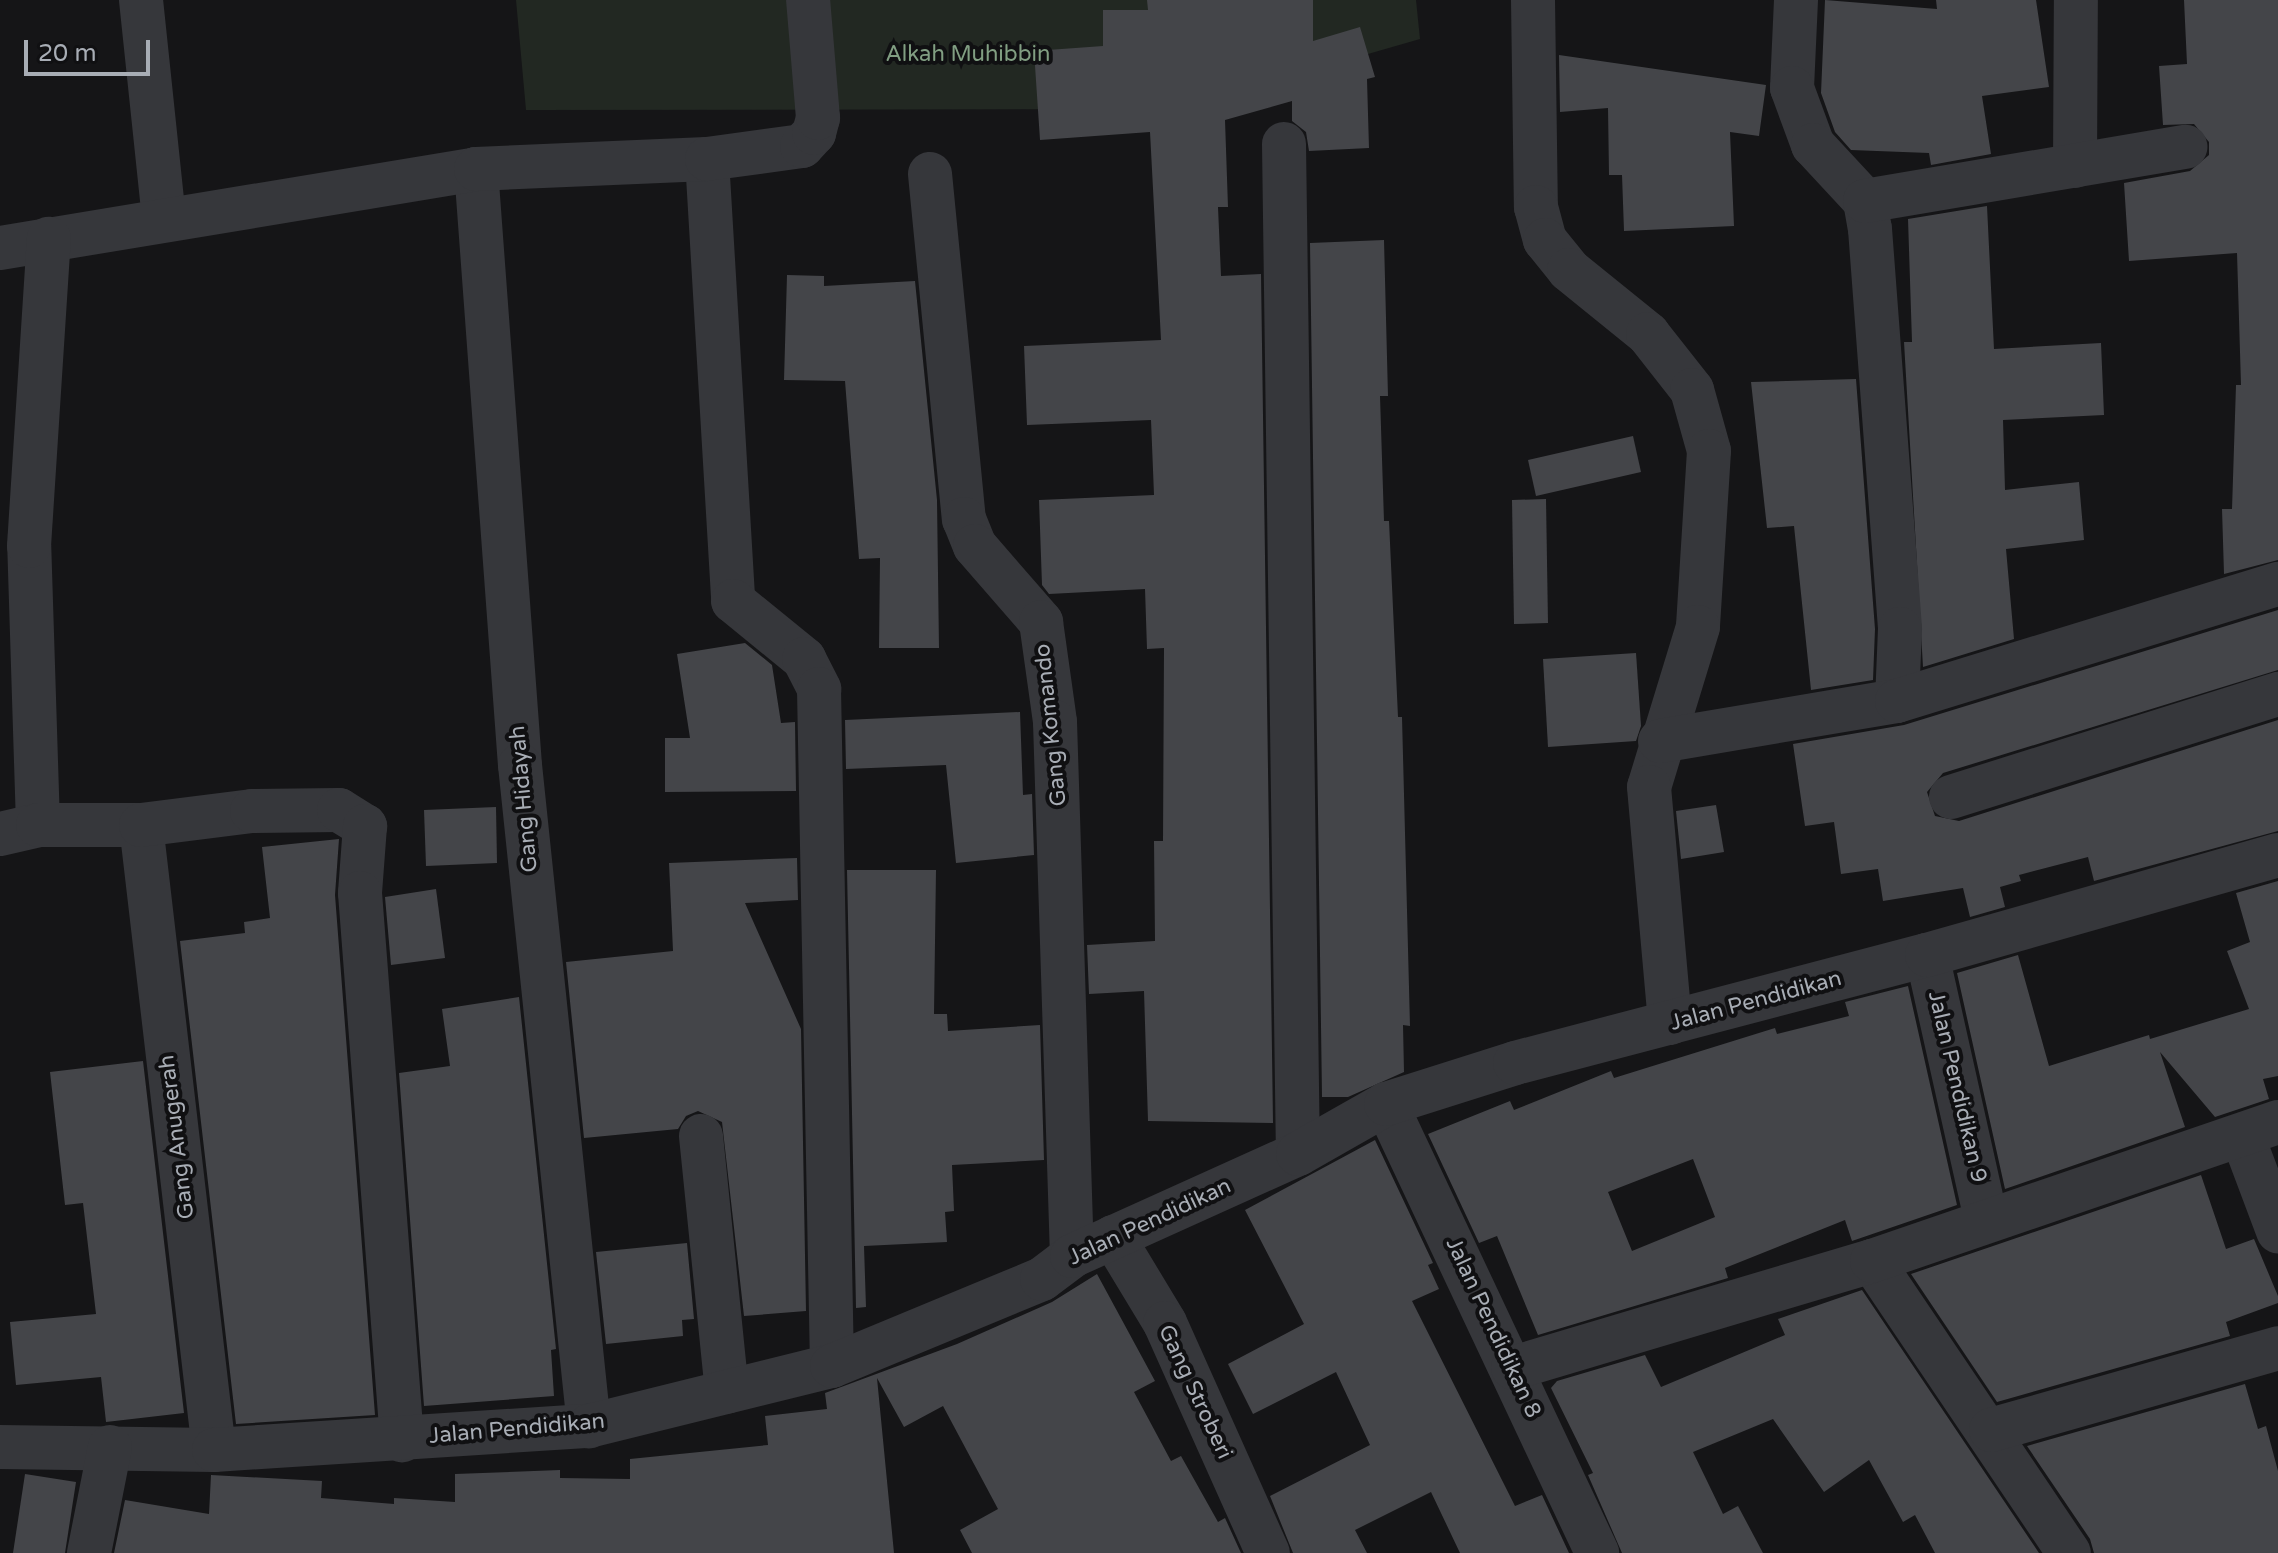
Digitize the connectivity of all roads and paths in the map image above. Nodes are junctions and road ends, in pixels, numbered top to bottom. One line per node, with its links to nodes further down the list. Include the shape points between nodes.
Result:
1 (141, 0): 13 (street)
2 (808, 0): 8 (street, via 818,118 814,133 802,146)
3 (1533, 0): 19 (street, via 1536,207 1545,240 1569,270 1648,334 1692,390 1709,451 1698,627 1678,704)
4 (1796, 0): 12 (street, via 1792,88 1813,145)
5 (2076, 0): 9 (street)
6 (1284, 144): 29 (street)
7 (2185, 147): 9 (street)
8 (707, 159): 10 (street); 36 (street, via 733,601 804,659 819,689)
9 (2075, 166): 12 (street)
10 (476, 169): 13 (street); 39 (street, Gang Hidayah, via 520,765)
11 (930, 174): 33 (street, Gang Komando, via 964,519 975,546 1041,622 1055,722)
12 (1865, 201): 18 (street, via 1900,629)
13 (164, 220): 14 (street)
14 (49, 239): 15 (street); 22 (street, via 29,546)
15 (0, 248)
16 (2278, 584): 18 (street)
17 (2278, 694): 20 (street)
18 (1897, 701): 19 (street)
19 (1660, 741): 25 (street, via 1649,787)
20 (1951, 797)
21 (141, 825): 22 (street); 41 (street, via 252,811 339,810 365,826 360,893); 44 (street, Gang Anugerah)
22 (19, 829)
23 (2278, 855): 24 (street, Jalan Pendidikan)
24 (1927, 955): 25 (street, Jalan Pendidikan); 30 (street, Jalan Pendidikan 9)
25 (1670, 1023): 26 (street, Jalan Pendidikan)
26 (1386, 1104): 29 (street, Jalan Pendidikan); 37 (street, Jalan Pendidikan 8)
27 (2260, 1128): 30 (street); 31 (street)
28 (701, 1136): 38 (street)
29 (1298, 1154): 32 (street, Jalan Pendidikan)
30 (1986, 1220): 34 (street)
31 (2278, 1231)
32 (1113, 1237): 33 (street, Jalan Pendidikan); 46 (street, Gang Stroberi, via 1165,1323)
33 (1072, 1256): 36 (street, Jalan Pendidikan, via 1042,1279)
34 (1872, 1261): 37 (street); 40 (street)
35 (2278, 1348): 40 (street)
36 (832, 1366): 38 (street, Jalan Pendidikan)
37 (1513, 1368): 47 (street, Jalan Pendidikan 8)
38 (727, 1392): 39 (street, Jalan Pendidikan)
39 (589, 1426): 41 (street, Jalan Pendidikan)
40 (1991, 1430): 48 (street)
41 (402, 1440): 44 (street, Jalan Pendidikan)
42 (1, 1441): 43 (street, Jalan Pendidikan)
43 (110, 1447): 44 (street, Jalan Pendidikan); 45 (street)
44 (214, 1450)
45 (89, 1553)
46 (1268, 1553)
47 (1597, 1553)
48 (2069, 1553)

